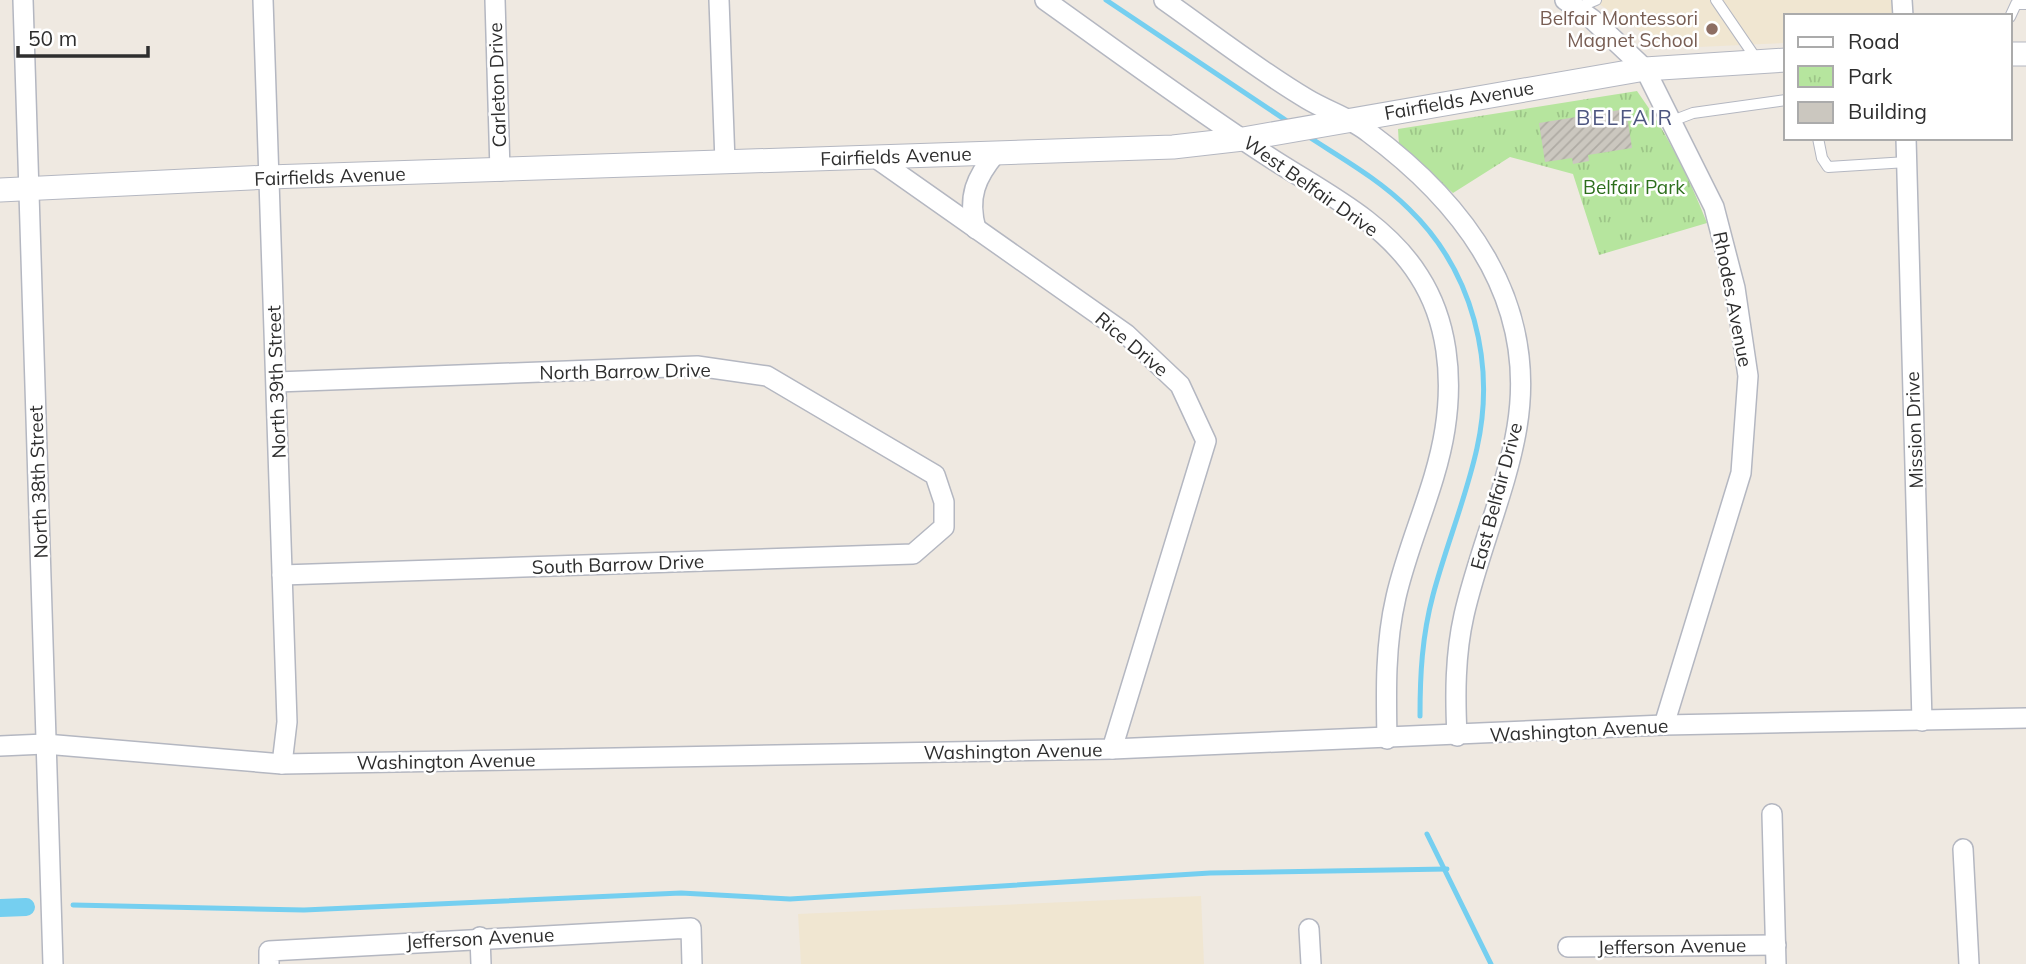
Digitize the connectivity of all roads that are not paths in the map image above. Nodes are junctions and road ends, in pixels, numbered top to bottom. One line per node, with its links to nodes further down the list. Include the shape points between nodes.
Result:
1 (23, 0): 28 (street, North 38th Street)
2 (262, 0): 26 (street, North 39th Street)
3 (495, 0): 25 (street, Carleton Drive)
4 (719, 0): 23 (street)
5 (1045, 0): 18 (street, West Belfair Drive)
6 (1164, 0): 16 (street, East Belfair Drive)
7 (1596, 0): 9 (lane)
8 (1716, 0): 13 (lane)
9 (1571, 4): 14 (street, Rhodes Avenue)
10 (2026, 4): 11 (lane, via 2016,5)
11 (2012, 14)
12 (1784, 60): 13 (street, Fairfields Avenue)
13 (1758, 61): 14 (street, Fairfields Avenue)
14 (1645, 69): 16 (street, Fairfields Avenue); 17 (street, Rhodes Avenue)
15 (1784, 100): 17 (lane, via 1693,113)
16 (1335, 121): 18 (street, Fairfields Avenue); 36 (street, East Belfair Drive, via 1367,131 1436,190 1462,219 1499,281 1511,315 1517,353 1517,427 1458,646)
17 (1672, 121): 35 (street, Rhodes Avenue, via 1714,207 1735,288 1748,376 1741,473)
18 (1251, 138): 21 (street, Fairfields Avenue, via 1173,147); 37 (street, West Belfair Drive, via 1388,240 1420,276 1442,327 1448,360 1447,412 1394,606 1387,665)
19 (1818, 140): 24 (lane, via 1828,167)
20 (1906, 140): 24 (street, Mission Drive)
21 (996, 153): 22 (street, Fairfields Avenue); 29 (street, via 975,183 971,205)
22 (873, 156): 23 (street, Fairfields Avenue); 29 (street, Rice Drive)
23 (725, 162): 25 (street, Fairfields Avenue)
24 (1907, 162): 34 (street, Mission Drive)
25 (500, 170): 26 (street, Fairfields Avenue)
26 (269, 177): 28 (street, Fairfields Avenue); 30 (street, North 39th Street)
27 (0, 190): 28 (street, Fairfields Avenue)
28 (30, 190): 38 (street, North 38th Street)
29 (976, 229): 40 (street, Rice Drive, via 1126,334 1180,385 1206,441)
30 (277, 382): 31 (street, North Barrow Drive, via 697,366 767,376 935,475 944,502); 32 (street, North 39th Street)
31 (944, 527): 32 (street, South Barrow Drive, via 913,554)
32 (282, 575): 41 (street, North 39th Street, via 288,722)
33 (2026, 718): 34 (street, Washington Avenue)
34 (1922, 721): 35 (street, Washington Avenue)
35 (1664, 725): 36 (street, Washington Avenue)
36 (1457, 736): 37 (street, Washington Avenue)
37 (1387, 739): 40 (street, Washington Avenue)
38 (46, 744): 39 (street, Washington Avenue); 41 (street, Washington Avenue); 49 (street, North 38th Street)
39 (0, 746)
40 (1112, 750): 41 (street, Washington Avenue)
41 (282, 764)
42 (1772, 814): 47 (street)
43 (1963, 849): 53 (street)
44 (1309, 929): 52 (street)
45 (480, 937): 48 (street, Jefferson Avenue); 50 (street); 51 (street, Jefferson Avenue, via 691,928)
46 (1568, 947): 47 (street, Jefferson Avenue)
47 (1776, 954)
48 (269, 958)
49 (53, 964)
50 (481, 964)
51 (692, 964)
52 (1311, 964)
53 (1969, 964)

